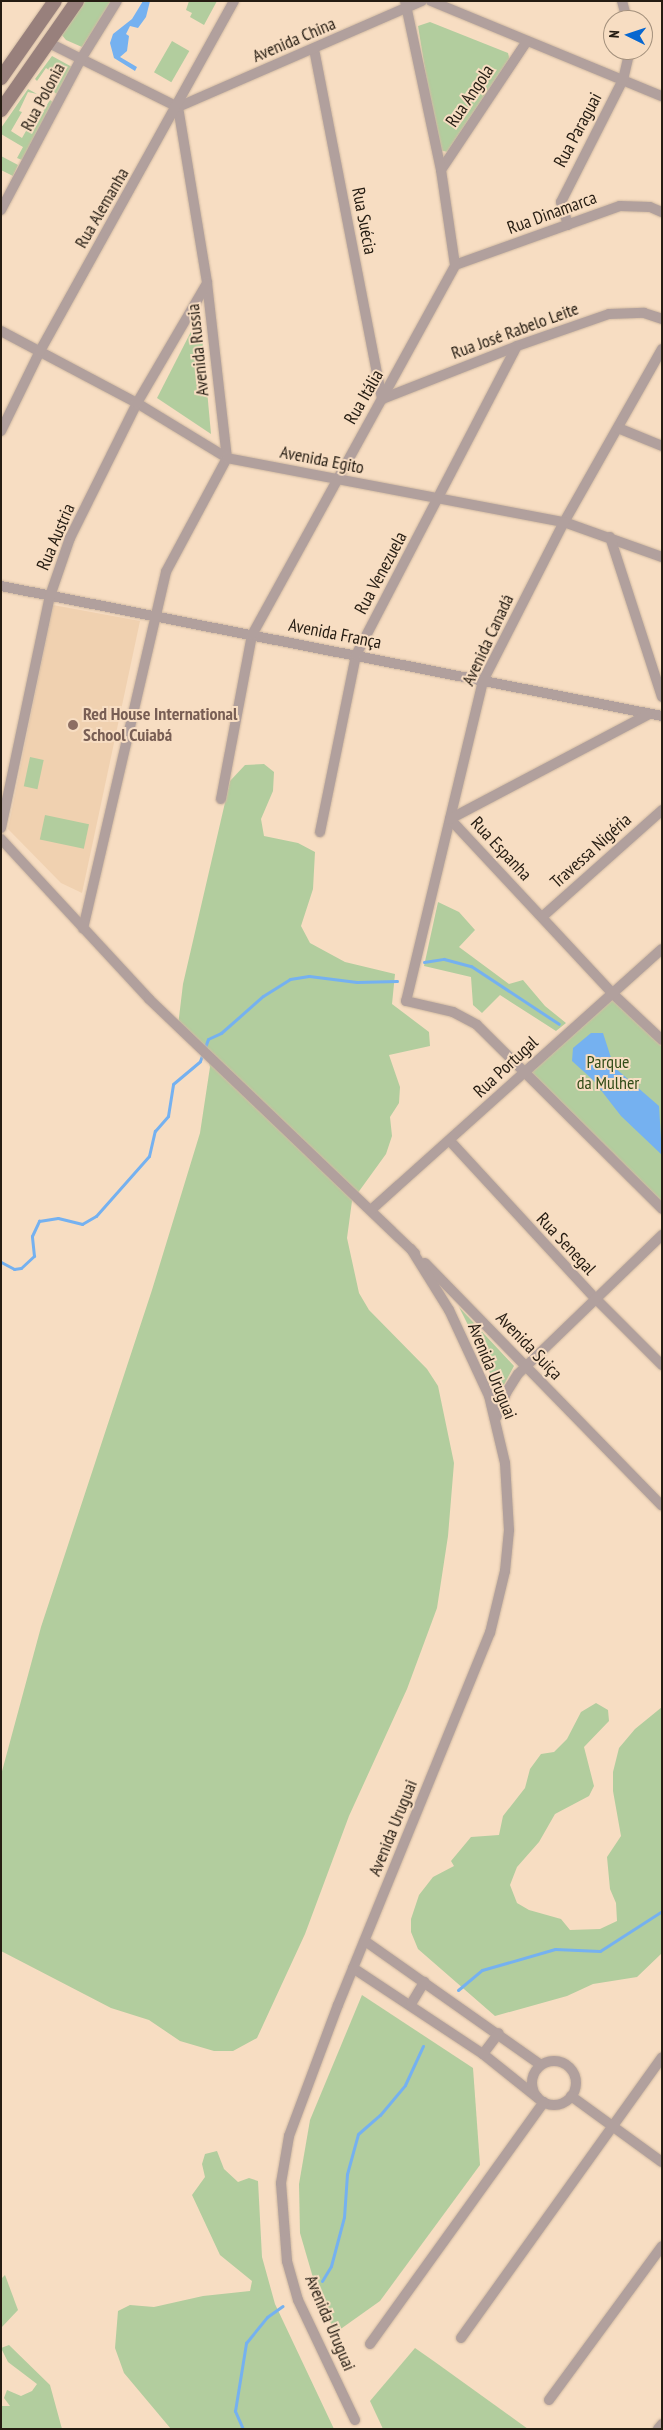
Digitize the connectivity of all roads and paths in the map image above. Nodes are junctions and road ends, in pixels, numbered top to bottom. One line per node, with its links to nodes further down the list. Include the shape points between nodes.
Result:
1 (54, 1): 13 (main road)
2 (78, 1): 9 (main road)
3 (117, 1): 11 (street, Rua Polonia)
4 (234, 1): 17 (street, Rua Alemanha)
5 (422, 1): 7 (street, Avenida China)
6 (431, 1): 8 (street)
7 (406, 5): 10 (street, Avenida China); 18 (street)
8 (527, 41): 14 (street); 18 (street, Rua Angola)
9 (47, 42): 11 (street); 16 (main road)
10 (314, 49): 17 (street, Avenida China); 29 (street, Rua Suécia)
11 (81, 59): 17 (street); 19 (street, Rua Polonia)
12 (628, 60): 14 (street, Rua Paraguai)
13 (1, 78)
14 (623, 80): 15 (street); 21 (street, Rua Paraguai, via 561,202)
15 (662, 96)
16 (3, 105)
17 (178, 107): 23 (street, Avenida Russia); 28 (street, Rua Alemanha)
18 (441, 170): 22 (street)
19 (1, 210)
20 (662, 212): 21 (street, Rua Dinamarca, via 650,206 620,206)
21 (568, 225): 22 (street, Rua Dinamarca)
22 (455, 265): 29 (street, Rua Itália)
23 (207, 283): 30 (street, Rua Austria); 34 (street, Avenida Russia)
24 (662, 319): 26 (street, Rua José Rabelo Leite, via 644,313 609,314)
25 (1, 331): 28 (street, Avenida Egito)
26 (517, 346): 29 (street, Rua José Rabelo Leite); 36 (street, Rua Venezuela)
27 (662, 349): 31 (street, Avenida Canadá)
28 (40, 351): 30 (street, Avenida Egito); 32 (street, Rua Alemanha)
29 (382, 399): 35 (street, Rua Itália)
30 (137, 403): 34 (street, Avenida Egito); 41 (street, Rua Austria, via 70,538)
31 (618, 428): 33 (street); 37 (street, Avenida Canadá)
32 (1, 431)
33 (662, 446)
34 (227, 458): 35 (street, Avenida Egito); 42 (street, via 166,572)
35 (334, 480): 36 (street, Avenida Egito); 43 (street, Rua Itália)
36 (440, 497): 37 (street, Avenida Egito); 44 (street, Rua Venezuela)
37 (564, 522): 38 (street, Avenida Egito); 45 (street, Avenida Canadá)
38 (610, 537): 39 (street, Avenida Egito); 46 (street)
39 (662, 558)
40 (1, 586): 41 (street, Avenida França)
41 (50, 596): 42 (street, Avenida França); 52 (street, Rua Austria)
42 (154, 614): 43 (street, Avenida França); 56 (street)
43 (252, 635): 44 (street, Avenida França); 49 (street, Rua Itália)
44 (356, 655): 45 (street, Avenida França); 53 (street, Rua Venezuela)
45 (483, 681): 47 (street, Avenida França); 51 (street, Avenida Canadá)
46 (662, 697)
47 (647, 715): 48 (street, Avenida França); 51 (street, Rua Espanha)
48 (662, 716)
49 (221, 799)
50 (662, 810): 55 (street, Travessa Nigéria)
51 (450, 819): 55 (street, Rua Espanha); 60 (street, Avenida Canadá, via 406,1001 453,1012 477,1025)
52 (1, 828)
53 (320, 832)
54 (1, 839): 56 (street, Avenida Suiça)
55 (542, 917): 58 (street, Rua Espanha)
56 (83, 928): 62 (street, Avenida Suiça, via 149,999)
57 (662, 949): 58 (street, Rua Portugal)
58 (612, 993): 59 (street, Rua Espanha); 60 (street, Rua Portugal)
59 (662, 1040)
60 (525, 1070): 61 (street, Rua Portugal); 63 (street)
61 (450, 1141): 62 (street, Rua Portugal); 66 (street, Rua Senegal)
62 (372, 1209): 65 (street, Avenida Suiça)
63 (662, 1209)
64 (662, 1235): 66 (street)
65 (411, 1249): 68 (street, Avenida Suiça); 69 (street, Avenida Uruguai, via 449,1310)
66 (595, 1298): 67 (street, Rua Senegal); 68 (street)
67 (662, 1365)
68 (526, 1366): 69 (street, via 506,1393); 70 (street, Avenida Suiça)
69 (496, 1418): 71 (street, Avenida Uruguai, via 505,1463 509,1509 508,1551 498,1606)
70 (662, 1506)
71 (365, 1941): 72 (street, Avenida Uruguai); 73 (street)
72 (353, 1968): 74 (street); 87 (street, Avenida Uruguai, via 301,2099 289,2136 281,2183 287,2261 298,2300)
73 (424, 1982): 74 (street); 75 (street)
74 (411, 2004): 76 (street)
75 (499, 2033): 76 (street); 78 (street)
76 (483, 2054): 80 (street)
77 (662, 2057): 81 (street)
78 (541, 2065): 79 (street, via 554,2061 567,2065 575,2083); 80 (street, via 532,2084)
79 (571, 2096): 80 (street, via 558,2104); 81 (street)
80 (541, 2100): 85 (street)
81 (612, 2126): 82 (street); 84 (street)
82 (662, 2162)
83 (662, 2246): 86 (street)
84 (460, 2338)
85 (370, 2344)
86 (549, 2400)
87 (355, 2420)
88 (662, 2424): 89 (street)
89 (658, 2429)

